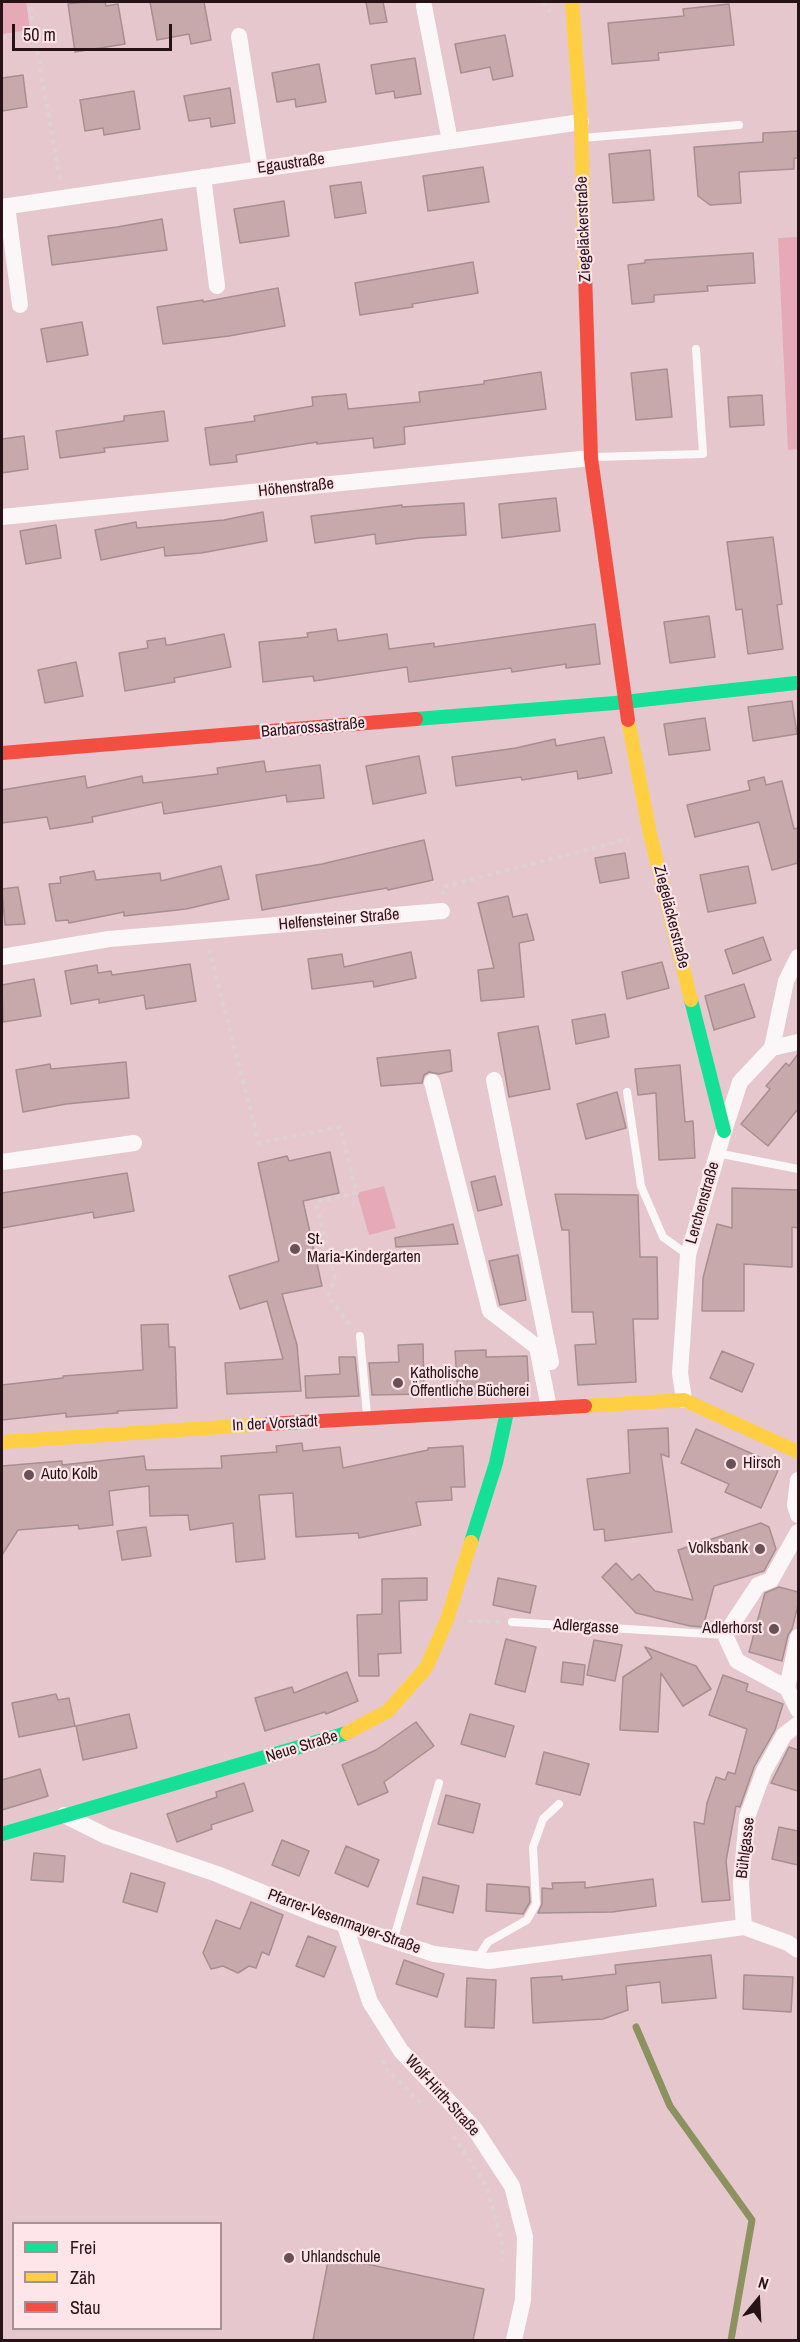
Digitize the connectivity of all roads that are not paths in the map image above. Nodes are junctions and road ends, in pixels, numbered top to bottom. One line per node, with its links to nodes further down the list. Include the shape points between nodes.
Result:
1 (572, 2): 5 (street, Ziegeläckerstraße)
2 (424, 6): 6 (street)
3 (238, 36): 7 (street)
4 (739, 125): 5 (lane)
5 (582, 130): 6 (street, Egaustraße); 13 (street, Ziegeläckerstraße)
6 (450, 141): 7 (street, Egaustraße)
7 (260, 169): 8 (street, Egaustraße)
8 (203, 177): 9 (street, Egaustraße); 10 (street)
9 (4, 206): 11 (street)
10 (217, 286)
11 (20, 305)
12 (696, 350): 13 (lane, via 703,454)
13 (591, 458): 14 (street, Höhenstraße); 16 (street, Ziegeläckerstraße)
14 (2, 517)
15 (796, 683): 16 (street)
16 (625, 702): 17 (street, Barbarossastraße); 26 (street, Ziegeläckerstraße, via 650,834)
17 (2, 753)
18 (442, 911): 19 (street, Helfensteiner Straße, via 109,939)
19 (2, 957)
20 (798, 957): 22 (street, via 786,981)
21 (798, 1042): 22 (street)
22 (772, 1048): 26 (street, Lerchenstraße, via 740,1082)
23 (494, 1080): 34 (street)
24 (432, 1082): 34 (street, via 490,1311 537,1347)
25 (627, 1092): 31 (lane, via 641,1186 663,1237)
26 (724, 1131): 28 (street, Lerchenstraße)
27 (134, 1143): 29 (street)
28 (717, 1153): 30 (lane); 31 (street, Lerchenstraße)
29 (2, 1162)
30 (798, 1169)
31 (688, 1255): 33 (street, Lerchenstraße, via 680,1373)
32 (360, 1336): 36 (lane)
33 (684, 1400): 34 (street, In der Vorstadt); 38 (street, In der Vorstadt)
34 (555, 1408): 35 (street, In der Vorstadt)
35 (507, 1412): 36 (street, In der Vorstadt); 50 (street, Neue Straße, via 496,1463 447,1620 426,1668 388,1711 341,1736)
36 (367, 1419): 37 (street, In der Vorstadt)
37 (2, 1442)
38 (798, 1452)
39 (798, 1480): 40 (street)
40 (798, 1515)
41 (798, 1532): 43 (street, via 771,1580 758,1586)
42 (512, 1622): 43 (lane, Adlergasse)
43 (725, 1635): 45 (street, via 737,1661)
44 (798, 1637): 45 (street)
45 (787, 1688): 46 (street)
46 (798, 1710)
47 (798, 1724): 53 (street, Bühlgasse, via 784,1735 764,1771 747,1817 741,1883)
48 (439, 1783): 54 (lane)
49 (559, 1804): 56 (lane, via 543,1819 533,1847 536,1904 527,1920 488,1942)
50 (64, 1815): 51 (street, Neue Straße); 52 (street, Pfarrer-Vesenmayer-Straße, via 106,1836 218,1874)
51 (2, 1834)
52 (345, 1926): 54 (street, Pfarrer-Vesenmayer-Straße); 57 (street, Wolf-Hirth-Straße, via 370,2002 394,2041 474,2128 512,2186 525,2236 523,2300)
53 (744, 1927): 55 (street); 56 (street, Pfarrer-Vesenmayer-Straße, via 489,1961)
54 (393, 1941): 56 (street, Pfarrer-Vesenmayer-Straße, via 434,1954)
55 (798, 1950)
56 (476, 1959)
57 (514, 2340)

